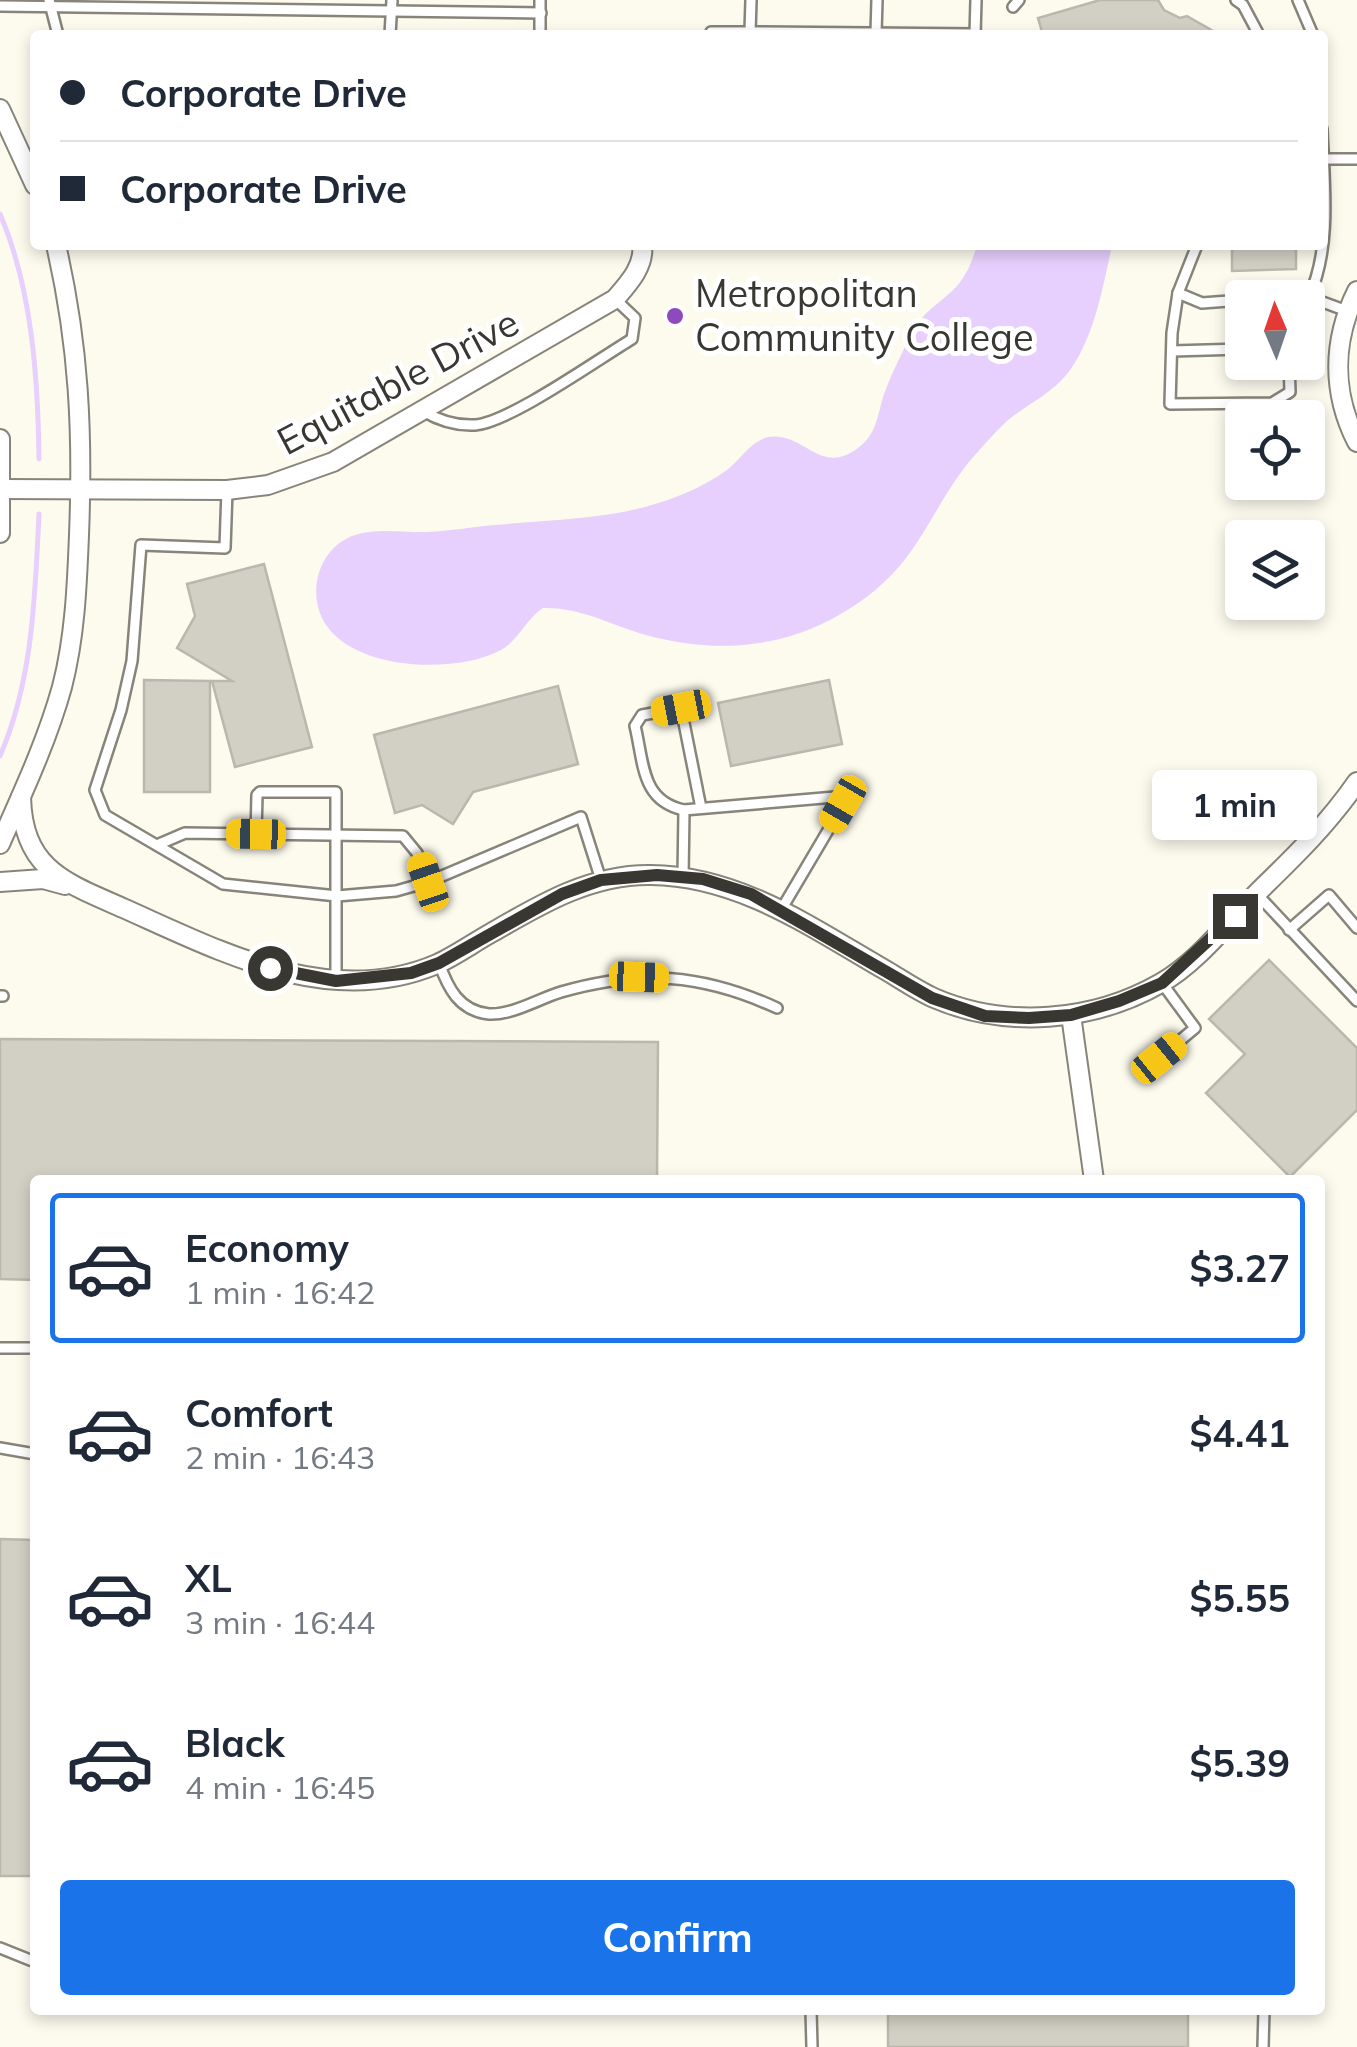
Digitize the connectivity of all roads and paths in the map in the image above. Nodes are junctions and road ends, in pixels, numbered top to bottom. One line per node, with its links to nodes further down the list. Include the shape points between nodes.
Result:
1 (540, 0): 11 (lane)
2 (750, 0): 15 (lane)
3 (877, 0): 16 (lane)
4 (976, 0): 17 (lane)
5 (1236, 0): 18 (lane)
6 (1298, 0): 19 (lane)
7 (48, 3): 8 (lane); 10 (lane); 12 (lane)
8 (300, 5): 9 (lane)
9 (391, 5): 11 (lane); 13 (lane)
10 (0, 6)
11 (540, 12): 14 (lane)
12 (56, 30)
13 (390, 30)
14 (540, 30)
15 (750, 30)
16 (876, 30)
17 (976, 30)
18 (1256, 30)
19 (1311, 30)
20 (0, 108): 23 (street)
21 (1357, 158): 22 (lane)
22 (1328, 159)
23 (30, 174)
24 (57, 250): 42 (street, via 75,335)
25 (643, 250): 31 (street, Equitable Drive)
26 (1194, 250): 30 (lane)
27 (1324, 250): 28 (lane)
28 (1316, 280)
29 (1357, 292): 34 (street)
30 (1178, 293): 32 (lane, via 1202,303); 36 (lane)
31 (615, 299): 38 (street, Equitable Drive); 38 (lane, via 634,318 632,339 506,416 475,425 440,421)
32 (1225, 301)
33 (1325, 302): 34 (lane)
34 (1347, 310): 40 (street, via 1337,370 1339,396)
35 (1225, 349): 36 (lane)
36 (1172, 350): 37 (lane, via 1170,404 1272,402 1290,392)
37 (1290, 380)
38 (423, 411): 43 (street, Equitable Drive, via 302,475)
39 (0, 439): 41 (street)
40 (1357, 442)
41 (1, 489): 42 (street, Equitable Drive); 44 (street)
42 (81, 490): 43 (street, Equitable Drive); 46 (street, via 71,643)
43 (227, 490): 52 (lane, via 225,548 140,545 132,661 95,790 106,816)
44 (0, 533)
45 (1357, 782): 58 (street, via 1330,822)
46 (21, 797): 51 (street); 57 (street, via 30,847)
47 (701, 808): 48 (lane); 48 (lane, via 681,708 642,716 636,726 651,793); 60 (lane, via 835,797 843,804)
48 (684, 810): 53 (lane)
49 (256, 834): 50 (lane); 50 (lane, via 260,792 336,792); 52 (lane, via 184,834)
50 (337, 836): 56 (lane, via 404,836); 59 (lane)
51 (0, 844)
52 (157, 846): 59 (lane, via 223,884)
53 (683, 878): 54 (street); 60 (street, via 751,894)
54 (601, 880): 56 (lane, via 582,818); 63 (street, via 562,894)
55 (0, 882): 57 (street, via 43,879)
56 (428, 882): 59 (lane, via 396,892)
57 (80, 889): 64 (street, via 223,952)
58 (1257, 894): 62 (lane); 65 (street)
59 (337, 896): 64 (lane)
60 (782, 910): 68 (street, via 932,998 985,1016)
61 (1357, 928): 62 (lane, via 1329,895)
62 (1290, 930): 66 (lane)
63 (439, 963): 64 (street); 67 (lane, via 456,1000 486,1014 639,977 710,983)
64 (336, 981)
65 (1162, 983): 68 (street); 69 (lane, via 1195,1028)
66 (1357, 1000)
67 (777, 1008)
68 (1071, 1015): 70 (street)
69 (1159, 1058)
70 (1093, 1175)
71 (0, 1348): 72 (lane)
72 (30, 1348)
73 (0, 1448): 74 (lane)
74 (30, 1453)
75 (0, 1948): 76 (lane)
76 (30, 1960)
77 (811, 2015): 79 (lane)
78 (1264, 2015): 80 (lane)
79 (812, 2047)
80 (1263, 2047)

